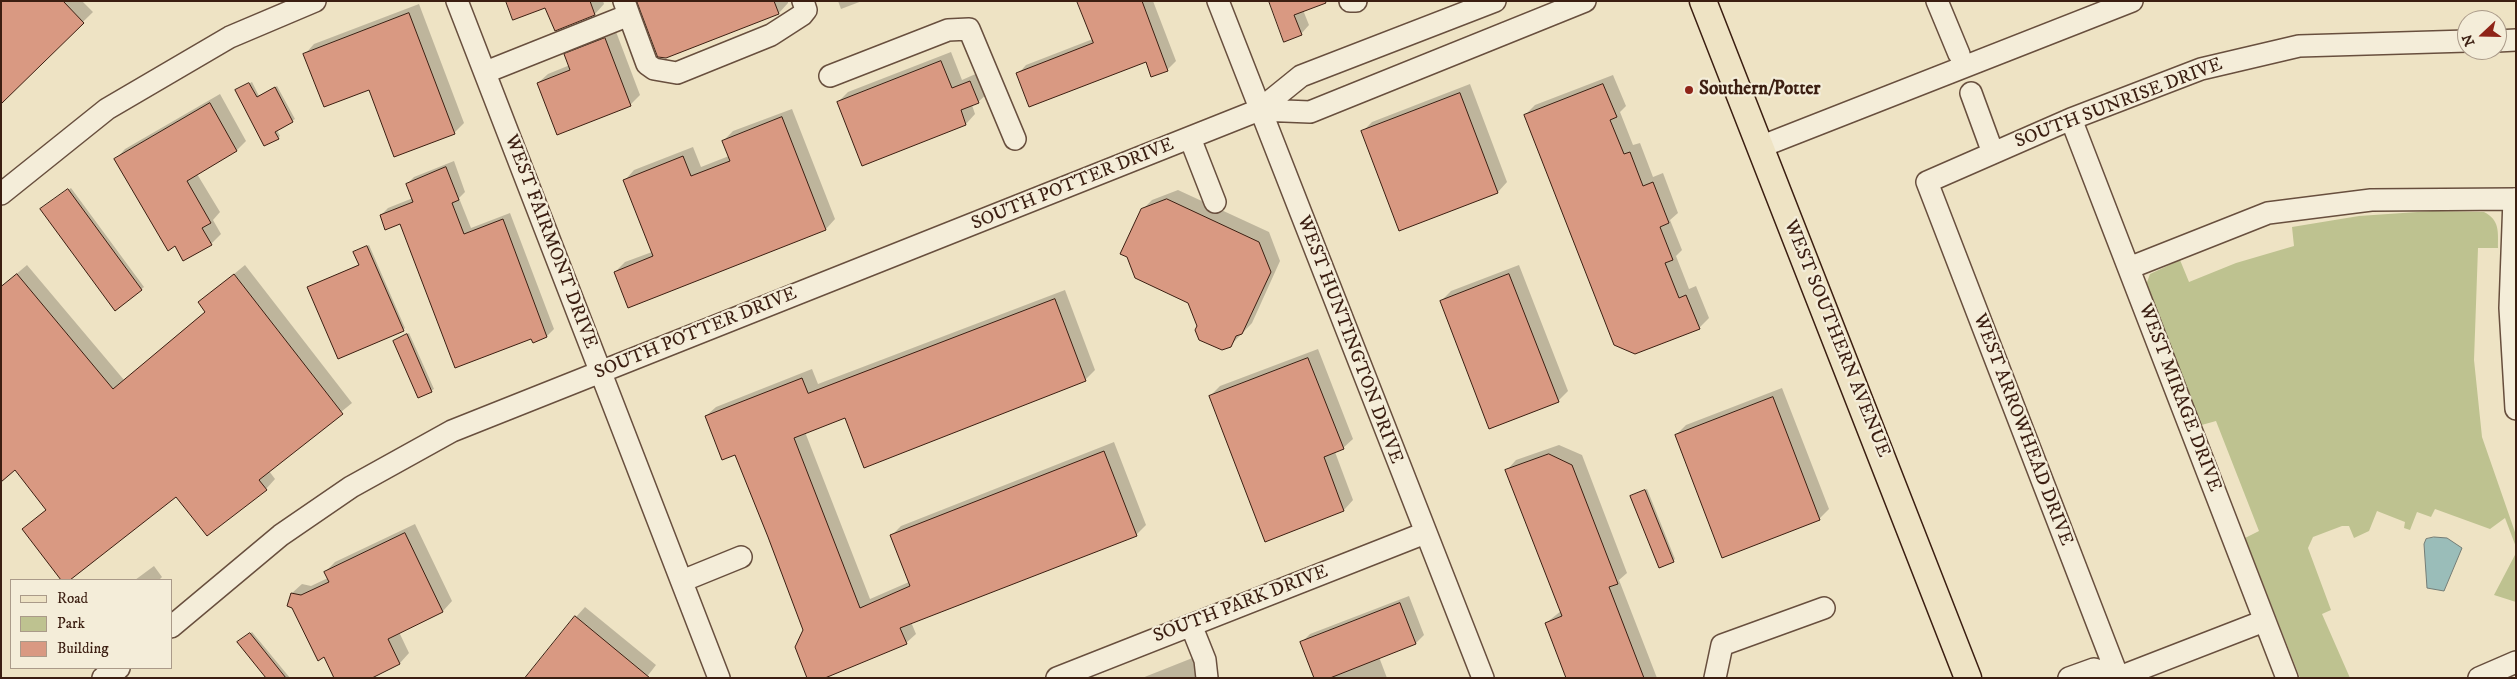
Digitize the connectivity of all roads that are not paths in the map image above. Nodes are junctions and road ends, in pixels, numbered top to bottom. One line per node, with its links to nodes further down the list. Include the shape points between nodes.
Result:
1 (315, 1): 25 (street, via 230,37 107,109)
2 (457, 1): 15 (street, WEST FAIRMONT DRIVE)
3 (803, 1): 12 (street, via 806,10 782,29 676,73 654,69 647,64)
4 (1218, 1): 18 (street, WEST HUNTINGTON DRIVE)
5 (1350, 1): 6 (street)
6 (1356, 1)
7 (1496, 1): 18 (street, SOUTH POTTER DRIVE, via 1301,76)
8 (1585, 1): 18 (street, SOUTH POTTER DRIVE, via 1310,112)
9 (1702, 1): 22 (main road, WEST SOUTHERN AVENUE)
10 (1937, 1): 14 (street)
11 (2132, 1): 22 (street)
12 (626, 8): 15 (street)
13 (2457, 41): 19 (street, SOUTH SUNRISE DRIVE, via 2300,46 2201,69)
14 (1959, 54)
15 (486, 72): 29 (street, WEST FAIRMONT DRIVE)
16 (830, 76): 21 (street, via 948,30 969,29)
17 (1971, 93): 23 (street)
18 (1259, 110): 20 (street, SOUTH POTTER DRIVE); 31 (street, WEST HUNTINGTON DRIVE)
19 (2071, 119): 23 (street, SOUTH SUNRISE DRIVE); 28 (street, WEST MIRAGE DRIVE)
20 (1190, 138): 27 (street); 29 (street, SOUTH POTTER DRIVE)
21 (1015, 139)
22 (1760, 147): 47 (main road, WEST SOUTHERN AVENUE)
23 (1994, 153): 24 (street, SOUTH SUNRISE DRIVE)
24 (1927, 182): 40 (street, WEST ARROWHEAD DRIVE)
25 (1, 194)
26 (2515, 199): 28 (street, via 2371,200 2268,212); 30 (street, via 2510,308)
27 (1215, 202)
28 (2129, 268): 35 (street, WEST MIRAGE DRIVE)
29 (600, 373): 33 (street, WEST FAIRMONT DRIVE); 37 (street, SOUTH POTTER DRIVE, via 452,431 359,483 281,535)
30 (2516, 409)
31 (1425, 533): 36 (street, SOUTH PARK DRIVE); 45 (street, WEST HUNTINGTON DRIVE)
32 (741, 556): 33 (street)
33 (682, 581): 42 (street, WEST FAIRMONT DRIVE)
34 (1824, 608): 46 (street, via 1722,645)
35 (2264, 621): 40 (street); 49 (street, WEST MIRAGE DRIVE)
36 (1191, 625): 43 (street, SOUTH PARK DRIVE); 44 (street, via 1205,660)
37 (172, 626)
38 (2516, 662): 50 (street)
39 (118, 669): 41 (street)
40 (2117, 677): 48 (street, via 2094,669)
41 (104, 678)
42 (719, 678)
43 (1057, 678)
44 (1207, 678)
45 (1483, 678)
46 (1716, 678)
47 (1968, 678)
48 (2070, 678)
49 (2287, 678)
50 (2479, 678)

